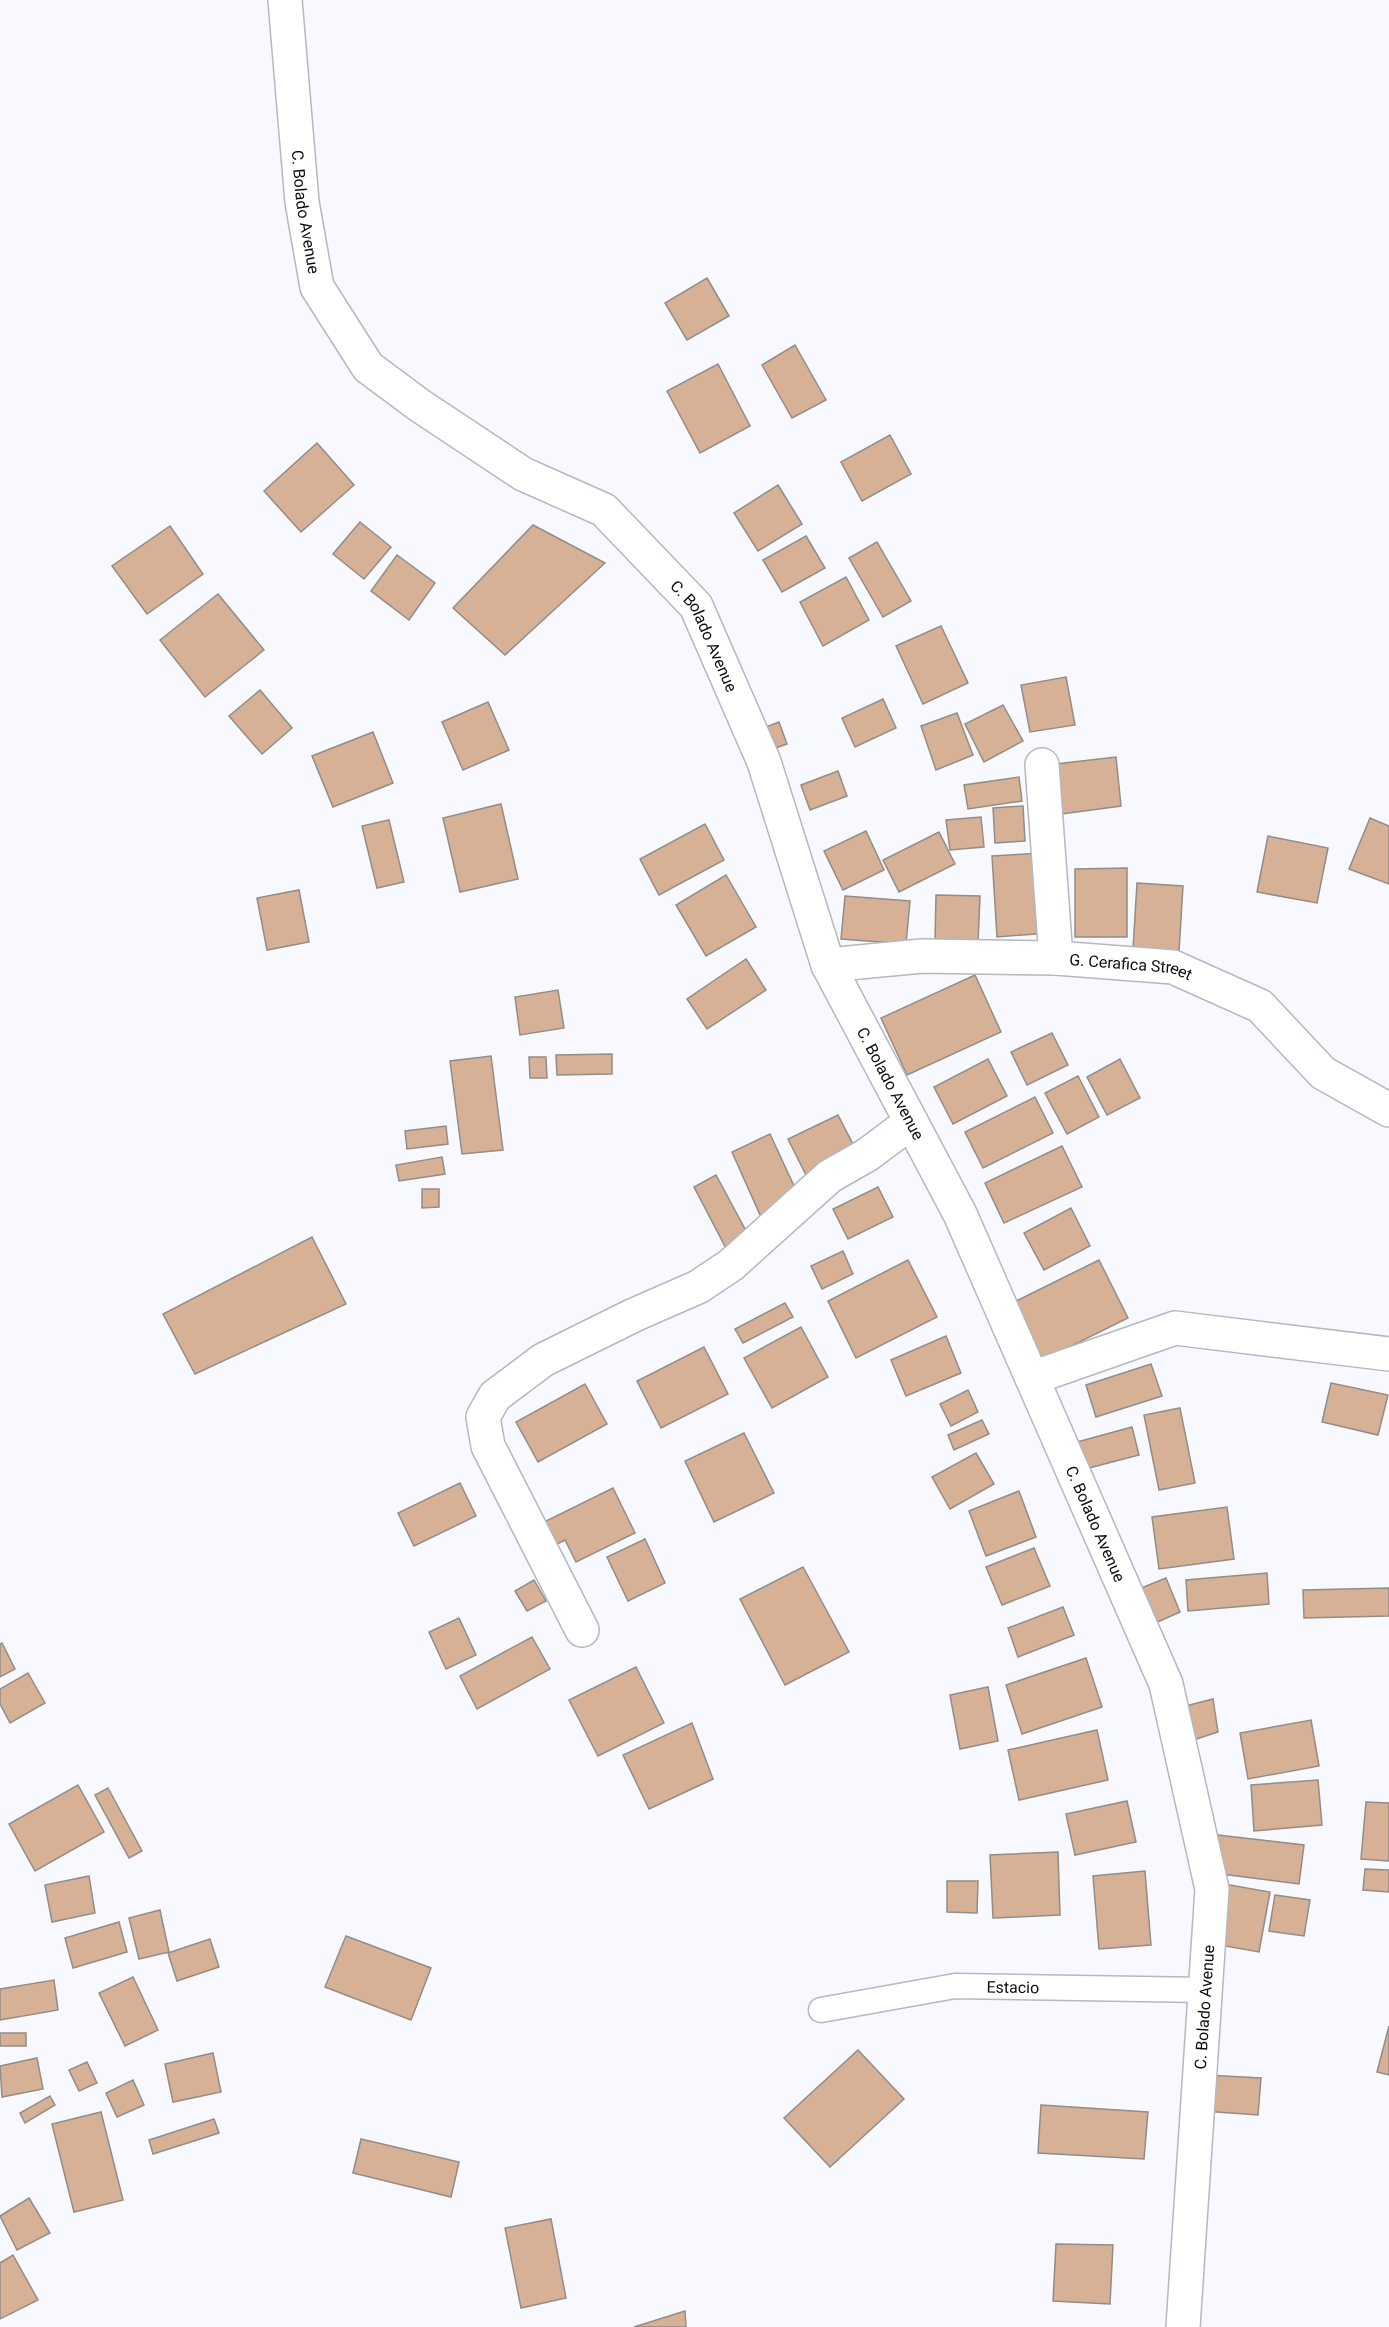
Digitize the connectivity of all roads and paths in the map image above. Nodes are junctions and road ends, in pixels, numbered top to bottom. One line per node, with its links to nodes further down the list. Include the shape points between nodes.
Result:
1 (285, 0): 4 (street, C. Bolado Avenue, via 302,202 317,287 368,367 523,474 604,510 696,606 764,762)
2 (1042, 765): 3 (street)
3 (1056, 958): 4 (street, G. Cerafica Street, via 922,956); 5 (street, G. Cerafica Street, via 1173,967 1206,981 1260,1006 1323,1073)
4 (828, 964): 6 (street, C. Bolado Avenue)
5 (1389, 1110)
6 (911, 1122): 8 (street, C. Bolado Avenue, via 960,1214); 9 (street, via 867,1155 830,1176 731,1265 698,1287 543,1360 495,1396 483,1417 488,1446)
7 (1389, 1354): 8 (street, via 1175,1328)
8 (1032, 1378): 10 (street, C. Bolado Avenue, via 1166,1684 1212,1889)
9 (582, 1630)
10 (1204, 1990): 11 (lane, Estacio, via 955,1986); 12 (street, C. Bolado Avenue)
11 (821, 2010)
12 (1184, 2327)

